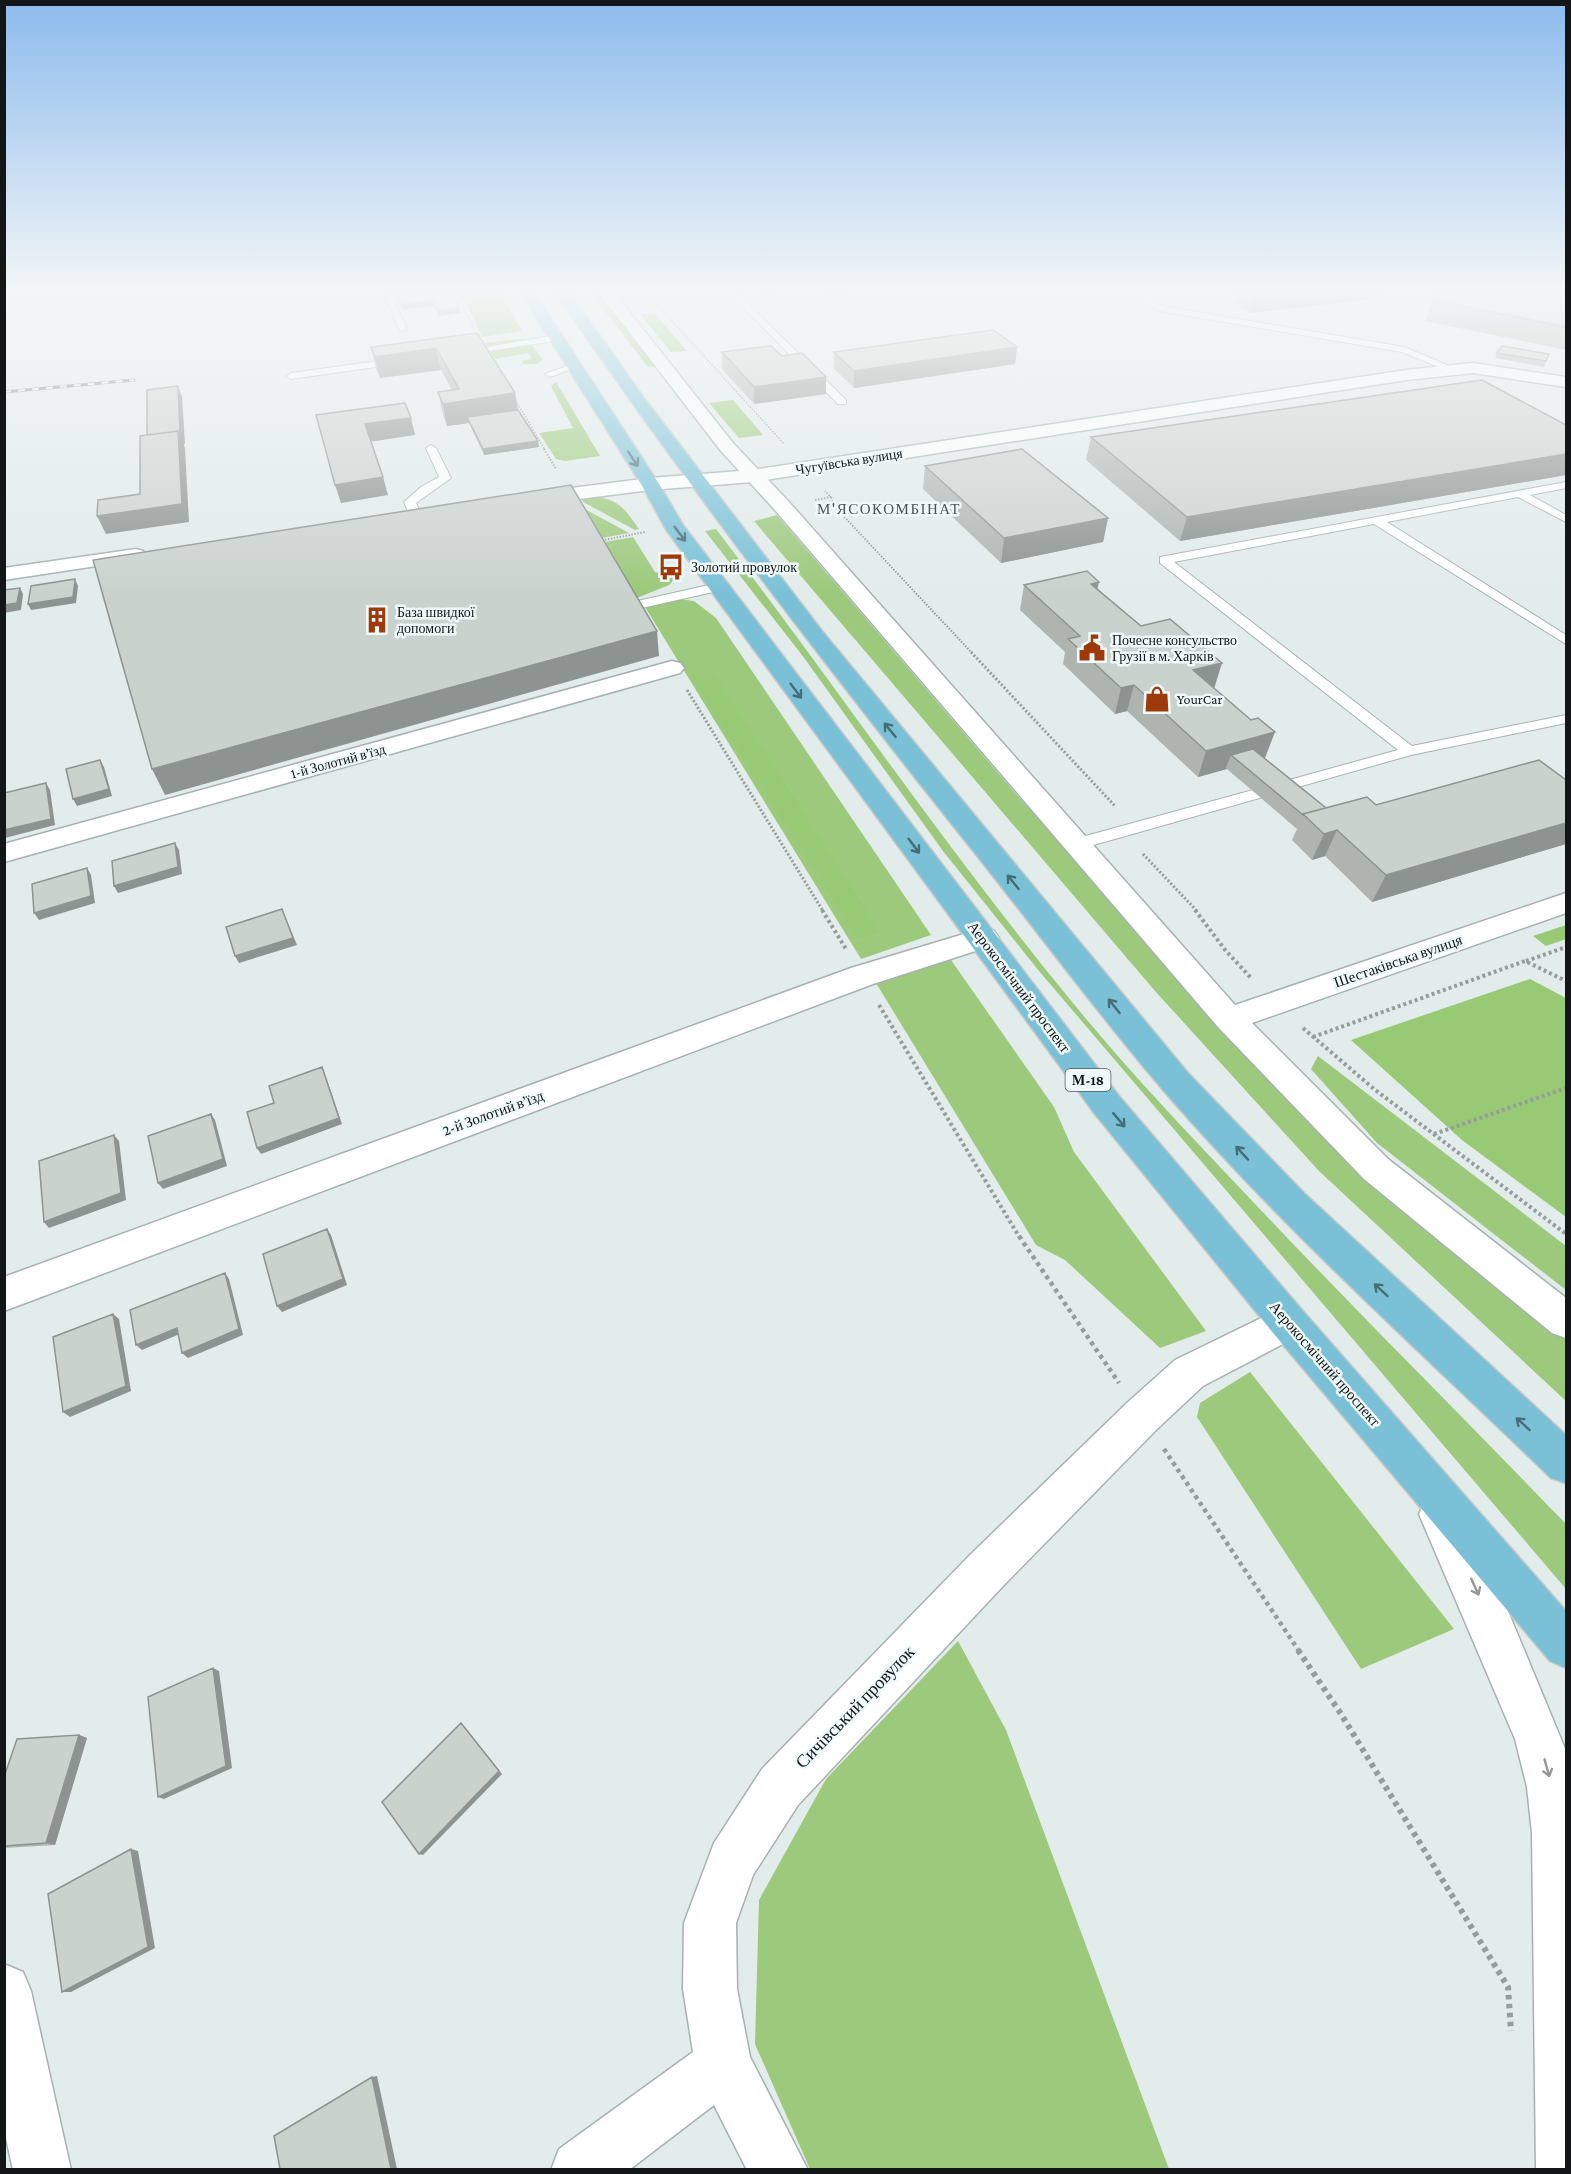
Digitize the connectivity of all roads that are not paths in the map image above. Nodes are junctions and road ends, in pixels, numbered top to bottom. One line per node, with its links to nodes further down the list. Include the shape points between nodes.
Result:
1 (591, 390): 10 (main road, Аерокосмічний проспект / М-18, one-way to 10)
2 (630, 390): 9 (main road)
3 (684, 390): 8 (street)
4 (830, 390): 6 (lane)
5 (1306, 390): 8 (street, Чугуївська вулиця)
6 (842, 402)
7 (431, 448): 15 (lane, via 445,478 410,502)
8 (753, 476): 9 (street, Чугуївська вулиця); 27 (street)
9 (700, 481): 10 (street); 35 (main road, one-way to 9, via 1291,1204 1176,1082 814,636)
10 (650, 484): 13 (street); 21 (main road, Аерокосмічний проспект / М-18, one-way to 21, via 674,527)
11 (1566, 485): 12 (lane)
12 (1520, 494): 17 (lane); 18 (lane)
13 (510, 502)
14 (439, 512): 15 (street)
15 (416, 516): 16 (street)
16 (394, 519)
17 (1566, 519)
18 (1377, 521): 23 (lane); 26 (lane, via 1164,560)
19 (154, 553): 20 (street)
20 (4, 574)
21 (718, 587): 22 (lane); 30 (main road, Аерокосмічний проспект / М-18, one-way to 30)
22 (602, 613)
23 (1566, 640)
24 (672, 668): 28 (street, 1-й Золотий в’їзд)
25 (1566, 719): 26 (lane)
26 (1409, 751): 27 (lane)
27 (1077, 844): 31 (street)
28 (4, 853)
29 (1566, 903): 31 (street, Шестаківська вулиця)
30 (984, 938): 32 (street, 2-й Золотий в’їзд, via 862,976); 34 (main road, Аерокосмічний проспект / М-18, one-way to 34, via 1107,1105)
31 (1229, 1019): 33 (street, via 1376,1168)
32 (4, 1294)
33 (1566, 1321)
34 (1288, 1322): 36 (main road, Аерокосмічний проспект / М-18); 39 (street, Сичівський провулок, via 1189,1373 986,1571 780,1786 732,1861 710,1923 711,1989)
35 (1566, 1463)
36 (1423, 1477): 37 (main road, Аерокосмічний проспект / М-18); 43 (street, one-way to 43, via 1477,1591 1539,1739 1552,1786 1557,1833)
37 (1566, 1645)
38 (4, 1991): 40 (street)
39 (723, 2064): 41 (street); 42 (street, Сичівський провулок)
40 (42, 2169)
41 (580, 2169)
42 (779, 2169)
43 (1565, 2169)

